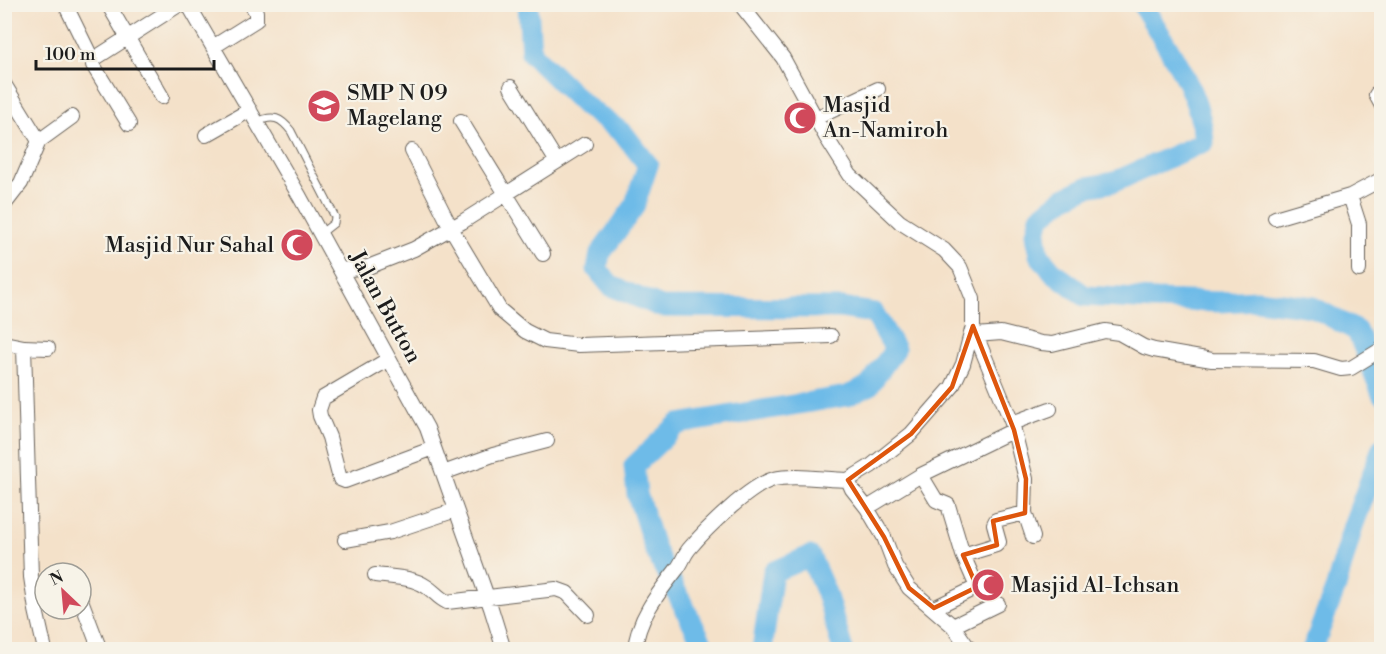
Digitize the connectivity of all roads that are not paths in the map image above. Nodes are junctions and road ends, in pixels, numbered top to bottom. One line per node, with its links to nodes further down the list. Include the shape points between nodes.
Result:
1 (65, 4): 9 (street)
2 (108, 4): 7 (street)
3 (180, 4): 7 (street)
4 (188, 4): 8 (street, Jalan Button)
5 (251, 4): 8 (street, via 256,20)
6 (740, 4): 18 (street, via 783,58)
7 (127, 36): 9 (street); 14 (street)
8 (213, 47): 16 (street, Jalan Button)
9 (93, 61): 20 (street)
10 (4, 84): 22 (street)
11 (511, 87): 25 (street)
12 (1382, 87): 15 (street, via 1377,95)
13 (878, 89): 18 (street)
14 (162, 97)
15 (1382, 106)
16 (254, 116): 21 (street); 32 (street, Jalan Button); 32 (lane, via 283,121 291,131 335,217 334,223)
17 (72, 117): 22 (street)
18 (816, 118): 38 (street, via 850,176 900,222 944,250 960,267 974,299)
19 (461, 121): 27 (street)
20 (129, 124)
21 (206, 135)
22 (39, 141): 29 (street, via 21,183)
23 (585, 144): 25 (street)
24 (412, 151): 31 (street)
25 (557, 162): 27 (street)
26 (1382, 179): 28 (street)
27 (505, 195): 31 (street); 33 (street)
28 (1350, 196): 30 (street); 36 (street, via 1359,224)
29 (4, 205)
30 (1275, 218)
31 (451, 228): 34 (street, via 414,249); 39 (street, via 500,310 525,331 545,341 579,345)
32 (321, 234): 35 (street, Jalan Button)
33 (543, 254)
34 (368, 267): 35 (street); 37 (street)
35 (341, 270): 37 (street, Jalan Button)
36 (1359, 270)
37 (352, 289): 44 (street, Jalan Button)
38 (975, 330): 43 (street, via 1052,344 1104,331 1119,333 1154,350 1212,360 1314,361 1341,369 1351,368); 46 (street); 51 (street, via 952,387 911,434)
39 (831, 336)
40 (4, 343): 41 (street)
41 (24, 347): 42 (street); 65 (street, via 31,577)
42 (48, 348)
43 (1382, 349)
44 (389, 359): 48 (street, Jalan Button); 48 (street, via 323,398 320,416 340,479 345,481)
45 (1050, 409): 46 (street)
46 (1013, 426): 50 (street); 54 (street, via 1026,479)
47 (548, 441): 49 (street)
48 (434, 448): 49 (street, Jalan Button)
49 (443, 473): 53 (street, Jalan Button)
50 (921, 475): 52 (street); 57 (street, via 936,500 948,505)
51 (848, 480): 52 (street); 68 (street, via 795,477 774,479 759,486 687,550 656,595 639,630)
52 (867, 508): 61 (street, via 909,588)
53 (456, 510): 56 (street, via 390,532); 59 (street, Jalan Button)
54 (1025, 513): 55 (street); 57 (street, via 996,520 996,546)
55 (1033, 537)
56 (345, 540)
57 (963, 555): 61 (street, via 976,587)
58 (375, 575): 59 (street, via 411,580 447,602)
59 (487, 596): 62 (street, via 556,590 567,593); 67 (street, Jalan Button)
60 (998, 604): 64 (street)
61 (934, 608): 64 (street)
62 (588, 615)
63 (89, 621): 66 (street)
64 (952, 626): 69 (street)
65 (45, 650)
66 (100, 650)
67 (504, 650)
68 (635, 650)
69 (970, 650)

